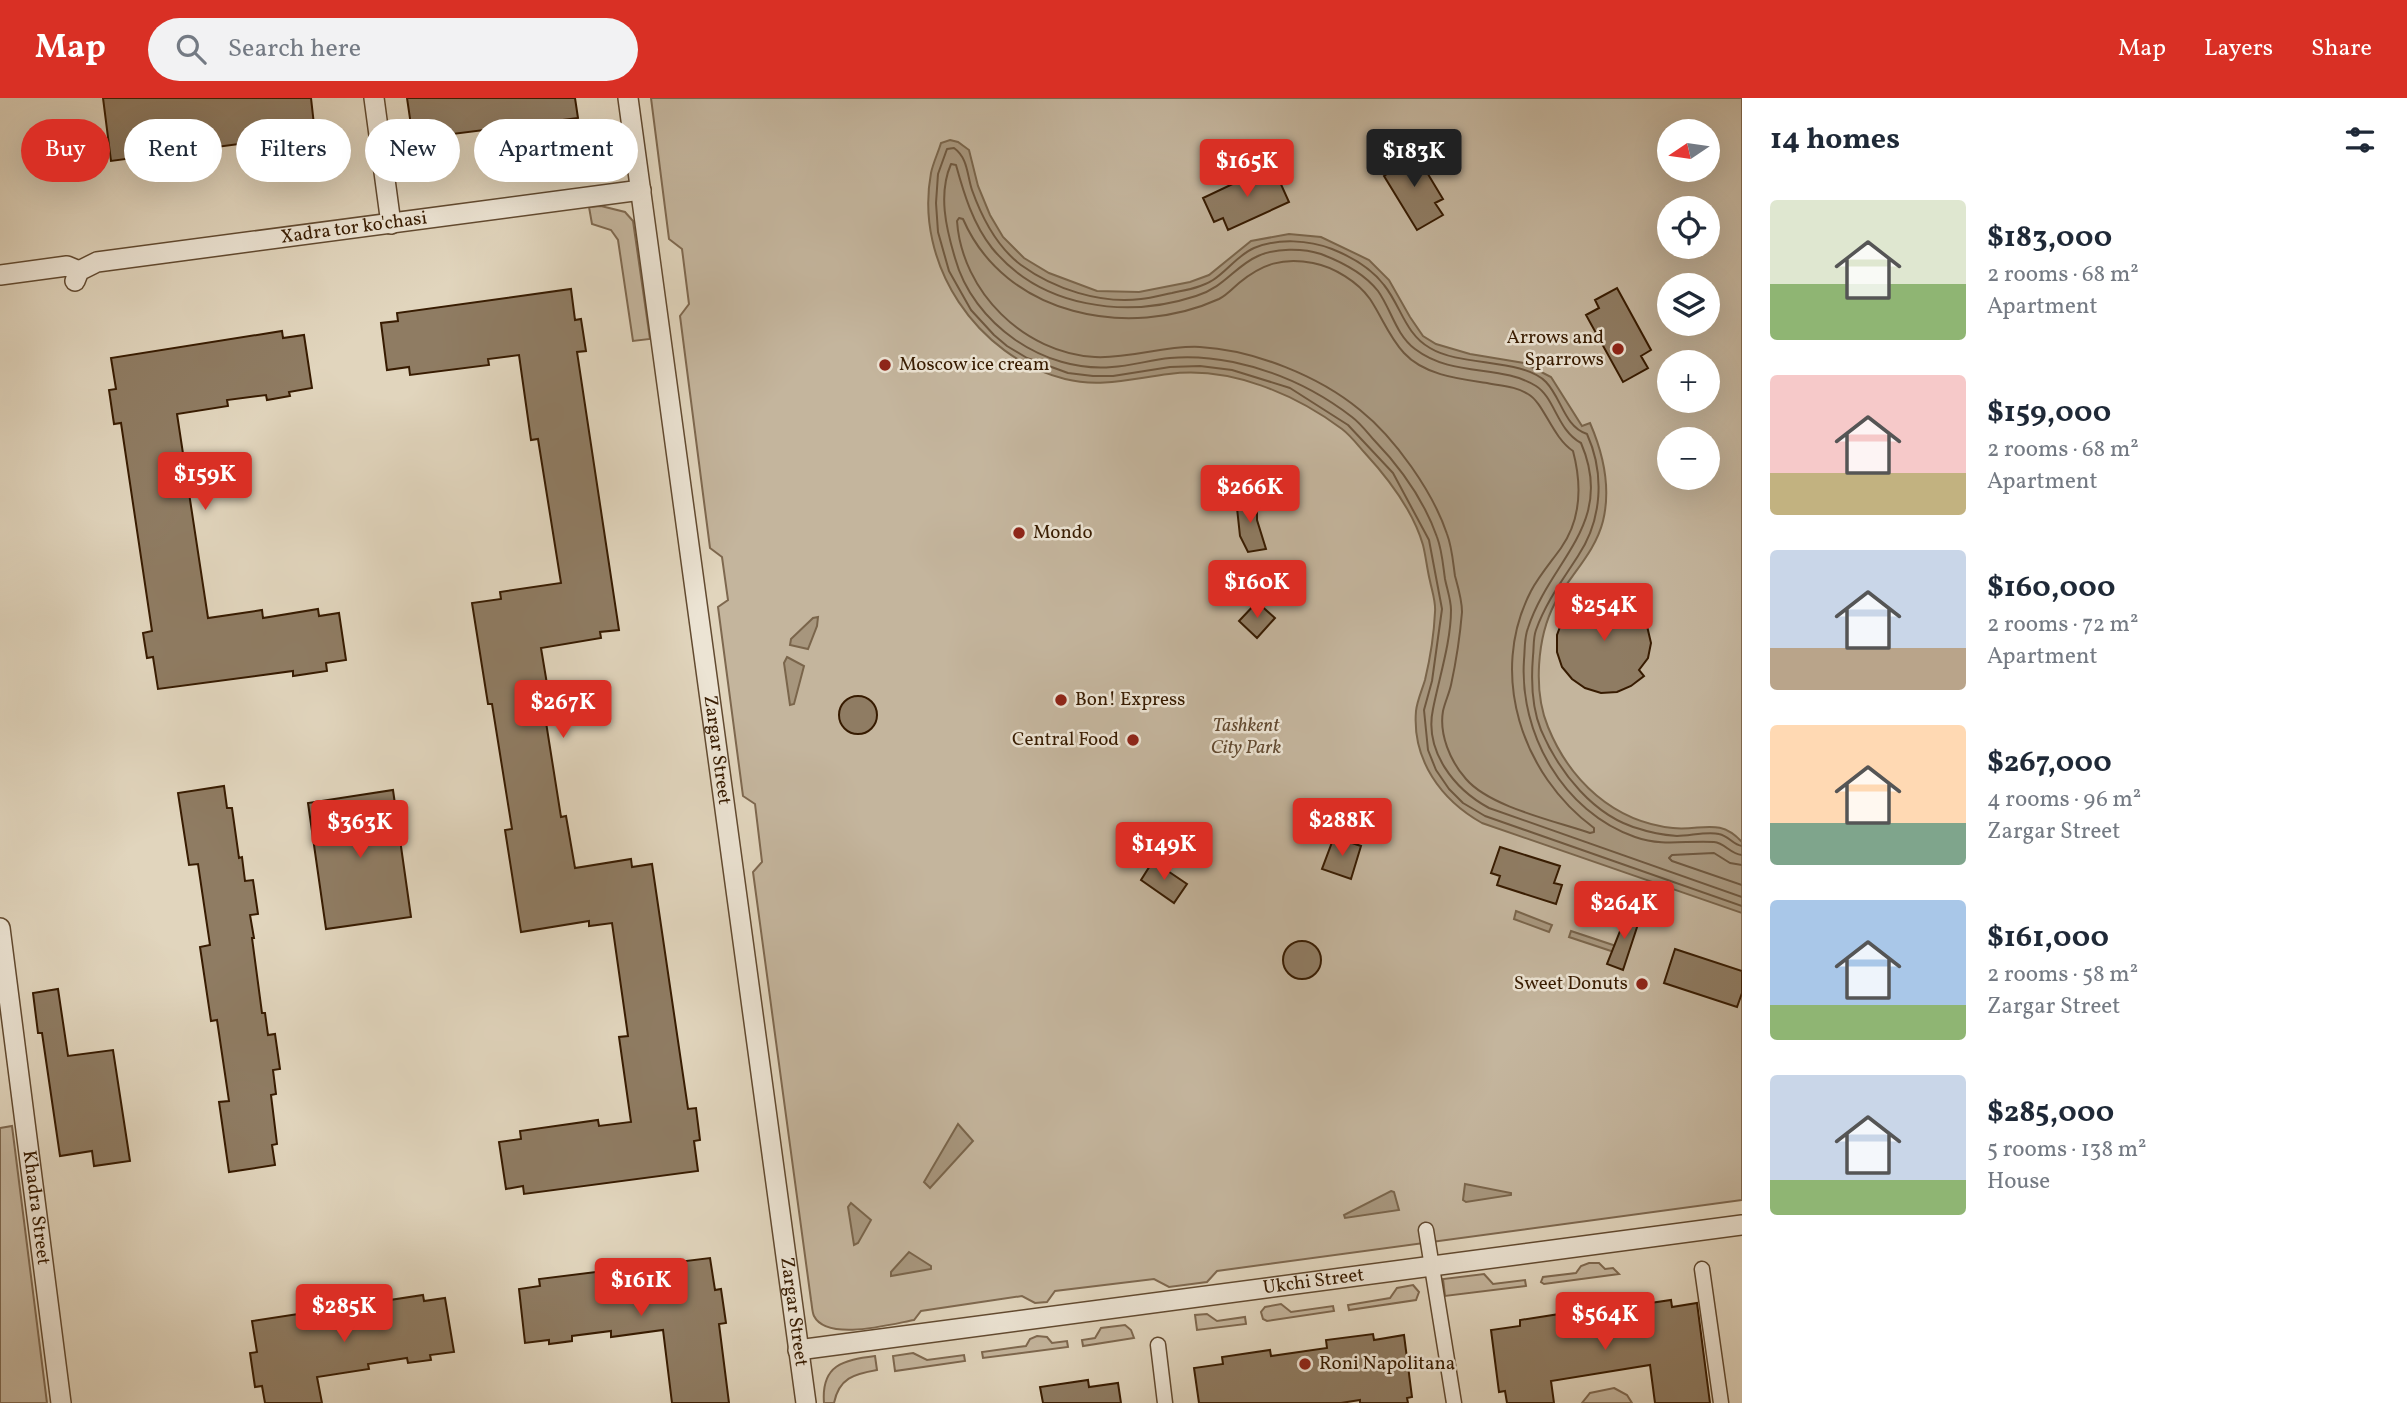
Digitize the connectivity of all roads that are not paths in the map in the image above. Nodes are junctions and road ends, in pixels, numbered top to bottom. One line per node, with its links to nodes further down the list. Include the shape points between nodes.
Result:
1 (374, 98): 4 (street)
2 (628, 98): 3 (street, Zargar Street)
3 (640, 190): 4 (street, Xadra tor ko'chasi); 12 (street, Zargar Street)
4 (391, 224): 5 (street, Xadra tor ko'chasi, via 97,262 77,276 67,266)
5 (0, 275)
6 (0, 928): 13 (street, Khadra Street)
7 (1742, 1226): 9 (street)
8 (1426, 1230): 9 (street)
9 (1432, 1267): 12 (street, Ukchi Street); 16 (street)
10 (1702, 1269): 17 (street)
11 (1158, 1345): 15 (street)
12 (798, 1350): 14 (street, Zargar Street)
13 (61, 1403)
14 (806, 1403)
15 (1165, 1403)
16 (1454, 1403)
17 (1721, 1403)

